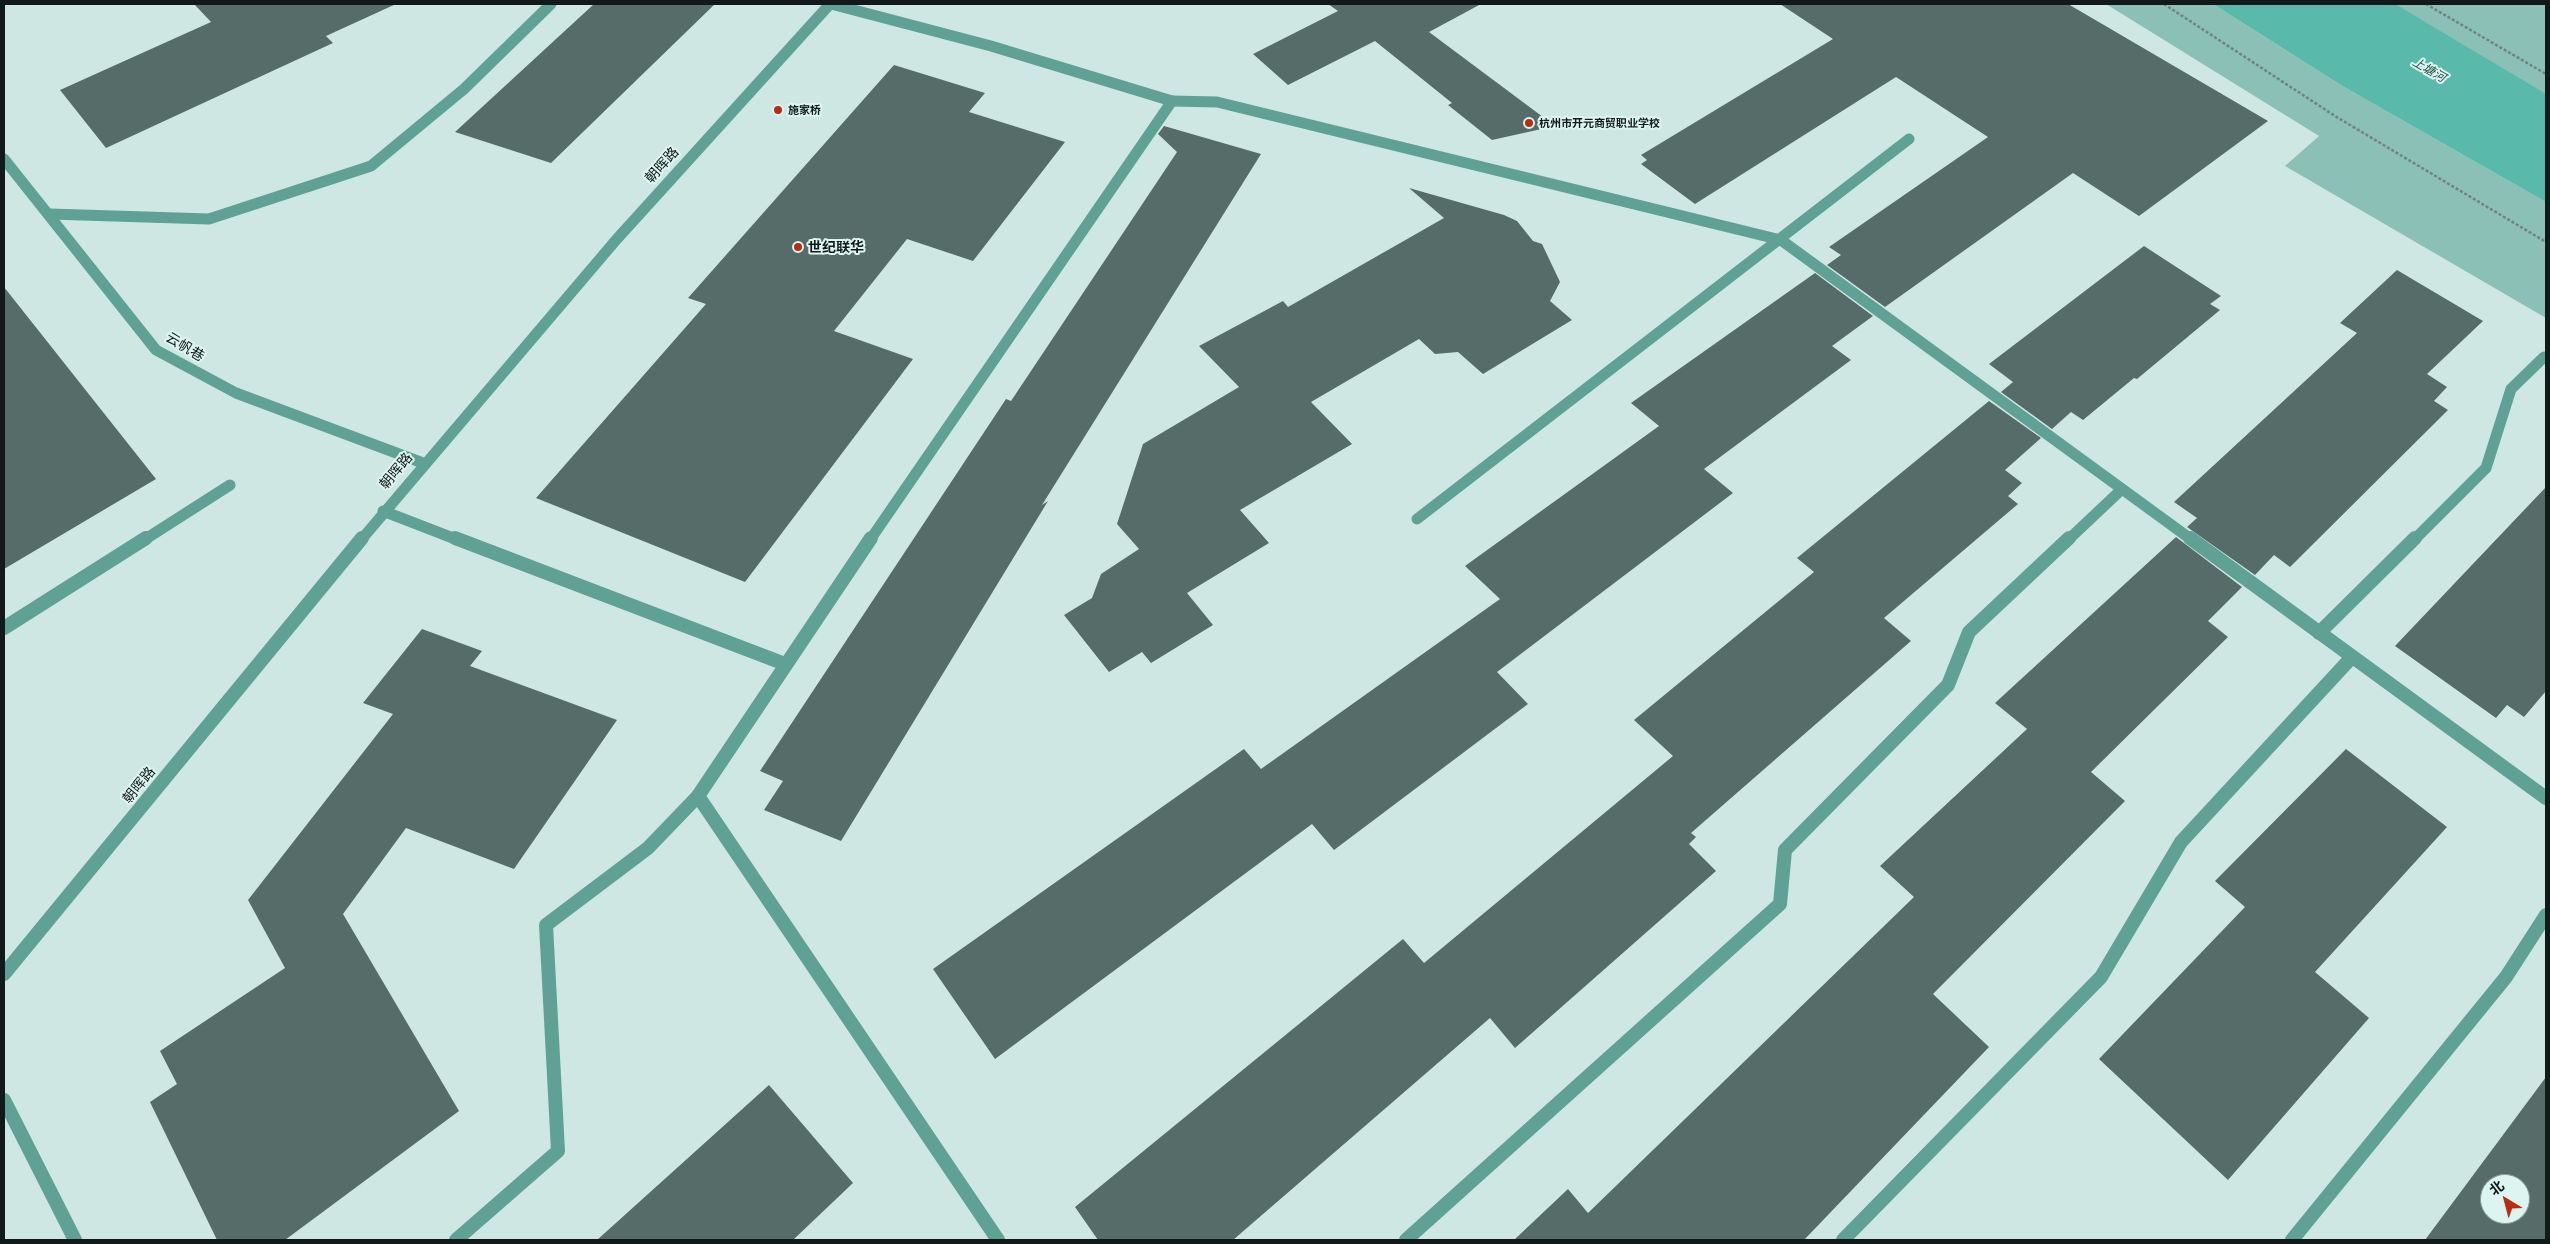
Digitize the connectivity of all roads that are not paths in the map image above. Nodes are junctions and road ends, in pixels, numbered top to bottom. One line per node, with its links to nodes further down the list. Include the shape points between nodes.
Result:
1 (551, 4): 6 (street, via 464,89 371,166 209,219)
2 (831, 4): 3 (street, via 991,46); 9 (street, 朝晖路, via 657,192)
3 (1172, 101): 7 (street, via 1216,102); 17 (street)
4 (1909, 139): 7 (street)
5 (4, 159): 6 (street, 云帆巷)
6 (50, 214): 9 (street, 云帆巷, via 156,350 236,393)
7 (1781, 240): 11 (street); 13 (street)
8 (2544, 357): 15 (street, via 2511,389 2486,468)
9 (423, 463): 12 (street, 朝晖路)
10 (230, 484): 14 (street)
11 (2122, 490): 15 (street); 26 (street, via 1969,632 1948,685 1785,850 1780,904)
12 (382, 511): 17 (street); 21 (street, 朝晖路)
13 (1417, 519)
14 (4, 628)
15 (2320, 633): 16 (street)
16 (2352, 657): 19 (street); 27 (street, via 2181,842 2101,977)
17 (785, 664): 18 (street)
18 (698, 796): 24 (street, via 648,848 546,925 558,1151); 25 (street)
19 (2546, 798)
20 (2546, 915): 28 (street, via 2506,976)
21 (4, 974)
22 (4, 1100): 23 (street)
23 (75, 1240)
24 (456, 1240)
25 (998, 1240)
26 (1406, 1240)
27 (1843, 1240)
28 (2292, 1240)

